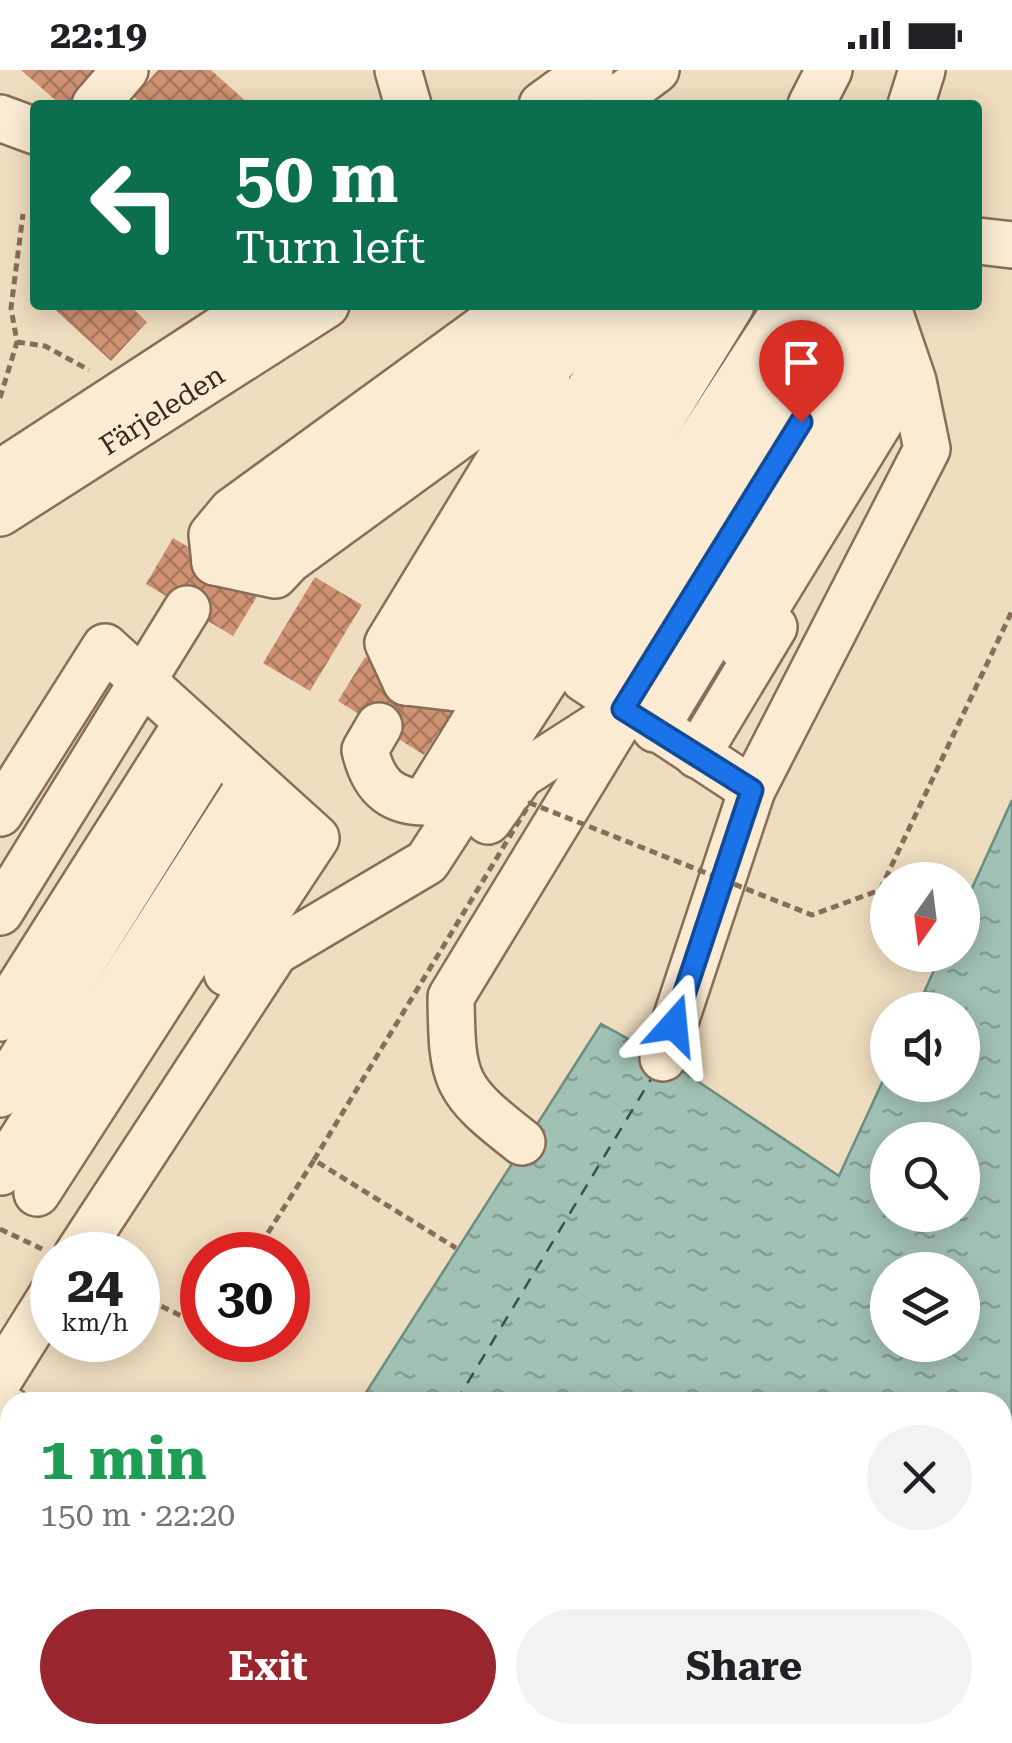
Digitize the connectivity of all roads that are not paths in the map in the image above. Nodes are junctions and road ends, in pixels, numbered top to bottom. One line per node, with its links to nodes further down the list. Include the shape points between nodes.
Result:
1 (124, 70): 7 (street)
2 (398, 70): 8 (street)
3 (590, 70): 9 (street)
4 (656, 70): 10 (street)
5 (829, 70): 11 (street)
6 (922, 70): 12 (street)
7 (99, 100)
8 (407, 100)
9 (549, 100)
10 (616, 100)
11 (814, 100)
12 (912, 100)
13 (0, 118): 14 (street)
14 (30, 129)
15 (982, 241): 16 (street)
16 (1012, 245)
17 (250, 310): 34 (street, Färjeleden)
18 (318, 310): 35 (street, Färjeleden)
19 (475, 310): 36 (street, via 211,502 196,523)
20 (508, 310): 36 (street, via 232,512 212,534)
21 (533, 310): 36 (street, via 250,516)
22 (584, 310): 36 (street, via 270,545 258,564)
23 (593, 310): 32 (street)
24 (625, 310): 38 (street, via 408,655)
25 (639, 310): 38 (street)
26 (666, 310): 38 (street, via 440,677)
27 (685, 310): 38 (street, via 453,680)
28 (701, 310): 38 (street, via 465,690)
29 (728, 310): 42 (street)
30 (757, 310): 42 (street, via 452,787)
31 (814, 314): 40 (street, via 832,363 801,422); 58 (street, via 427,862 275,952)
32 (572, 325): 36 (street, via 539,378 275,576); 38 (street, via 388,642)
33 (885, 369): 40 (street); 40 (street); 40 (street, via 913,381 927,449)
34 (0, 473)
35 (0, 513)
36 (215, 562)
37 (187, 609): 41 (street)
38 (406, 682)
39 (379, 726): 42 (street, via 365,750 370,772 404,802)
40 (677, 740): 53 (street); 57 (street, via 574,791 451,997 452,1066 479,1108); 58 (street, via 521,775 442,883 307,963)
41 (214, 746): 43 (street, via 105,647); 44 (street); 45 (street); 46 (street); 47 (street); 48 (street); 49 (street); 50 (street); 51 (street); 52 (street); 54 (street); 55 (street); 56 (street); 58 (street); 58 (street)
42 (425, 802)
43 (0, 813)
44 (0, 832)
45 (0, 863)
46 (0, 888)
47 (0, 912)
48 (0, 939)
49 (0, 966)
50 (0, 992)
51 (0, 1018)
52 (0, 1044)
53 (663, 1058)
54 (0, 1070)
55 (0, 1094)
56 (0, 1119)
57 (522, 1142)
58 (45, 1200)
59 (30, 1330): 61 (street)
60 (42, 1362): 62 (street)
61 (0, 1378)
62 (22, 1392)

